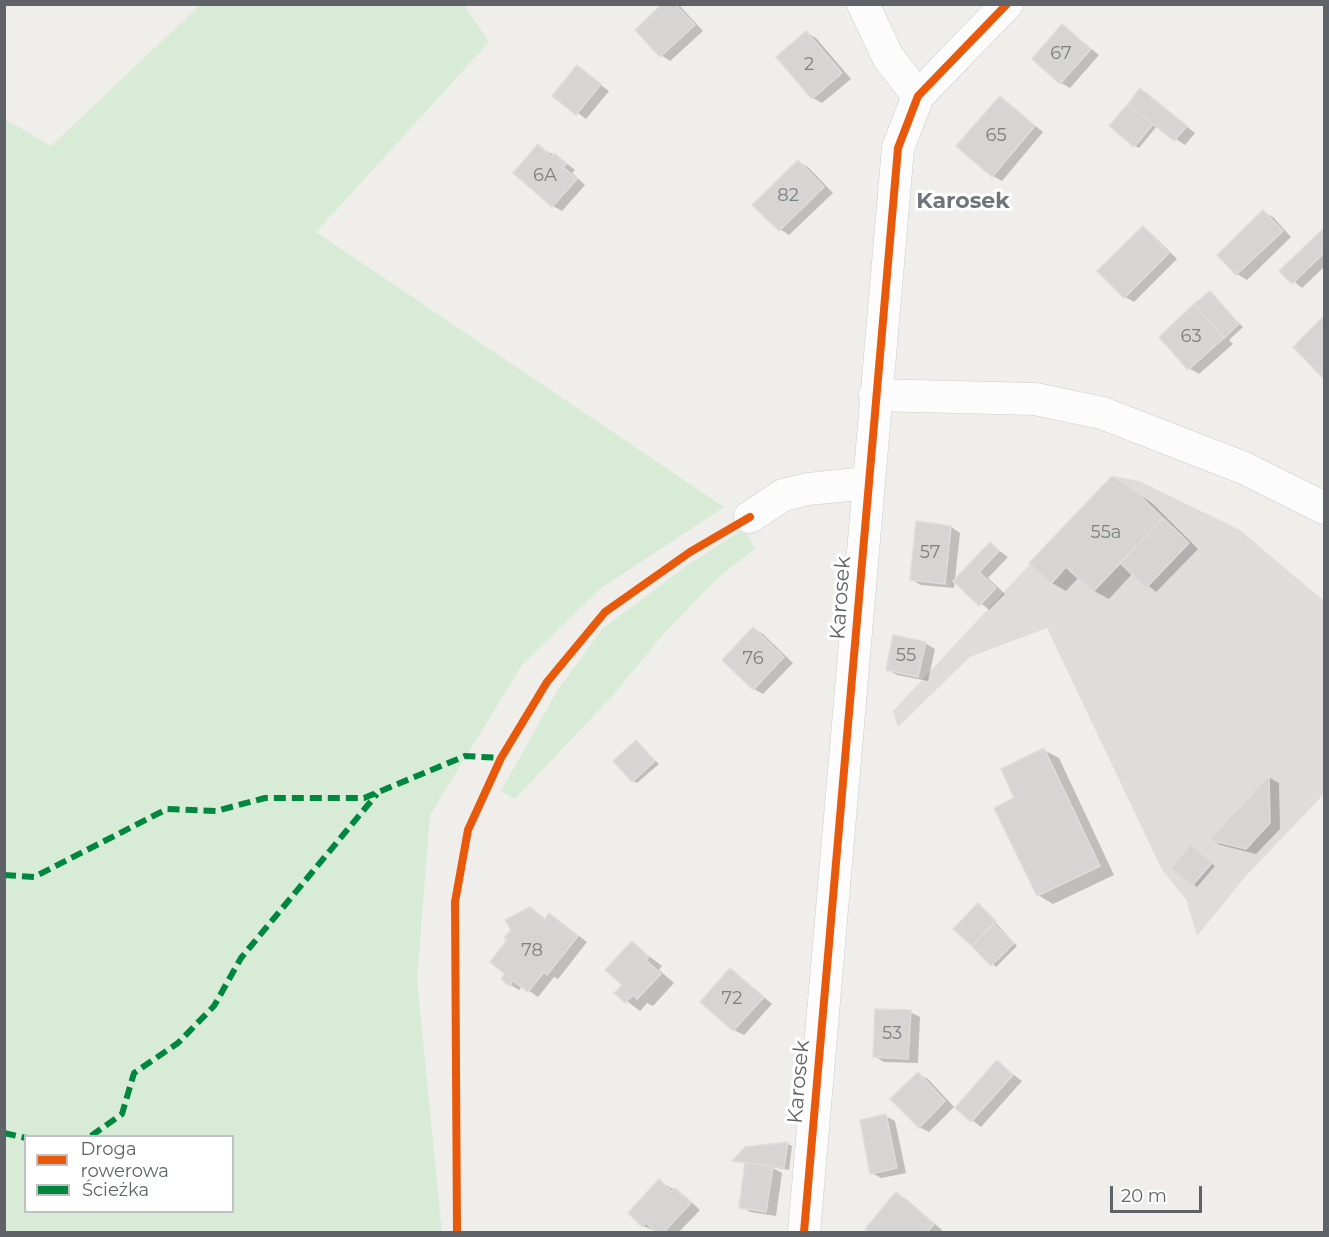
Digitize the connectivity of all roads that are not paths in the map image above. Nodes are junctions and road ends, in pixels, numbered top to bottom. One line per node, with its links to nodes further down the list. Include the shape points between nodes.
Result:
1 (863, 4): 3 (street, via 888,57)
2 (1007, 4): 3 (street, Karosek)
3 (918, 96): 4 (street, Karosek, via 898,148)
4 (875, 395): 5 (street, Karosek); 6 (street, via 1035,399 1102,413 1244,468)
5 (868, 483): 7 (street, via 783,495); 8 (street, Karosek)
6 (1324, 508)
7 (750, 517)
8 (804, 1233)

